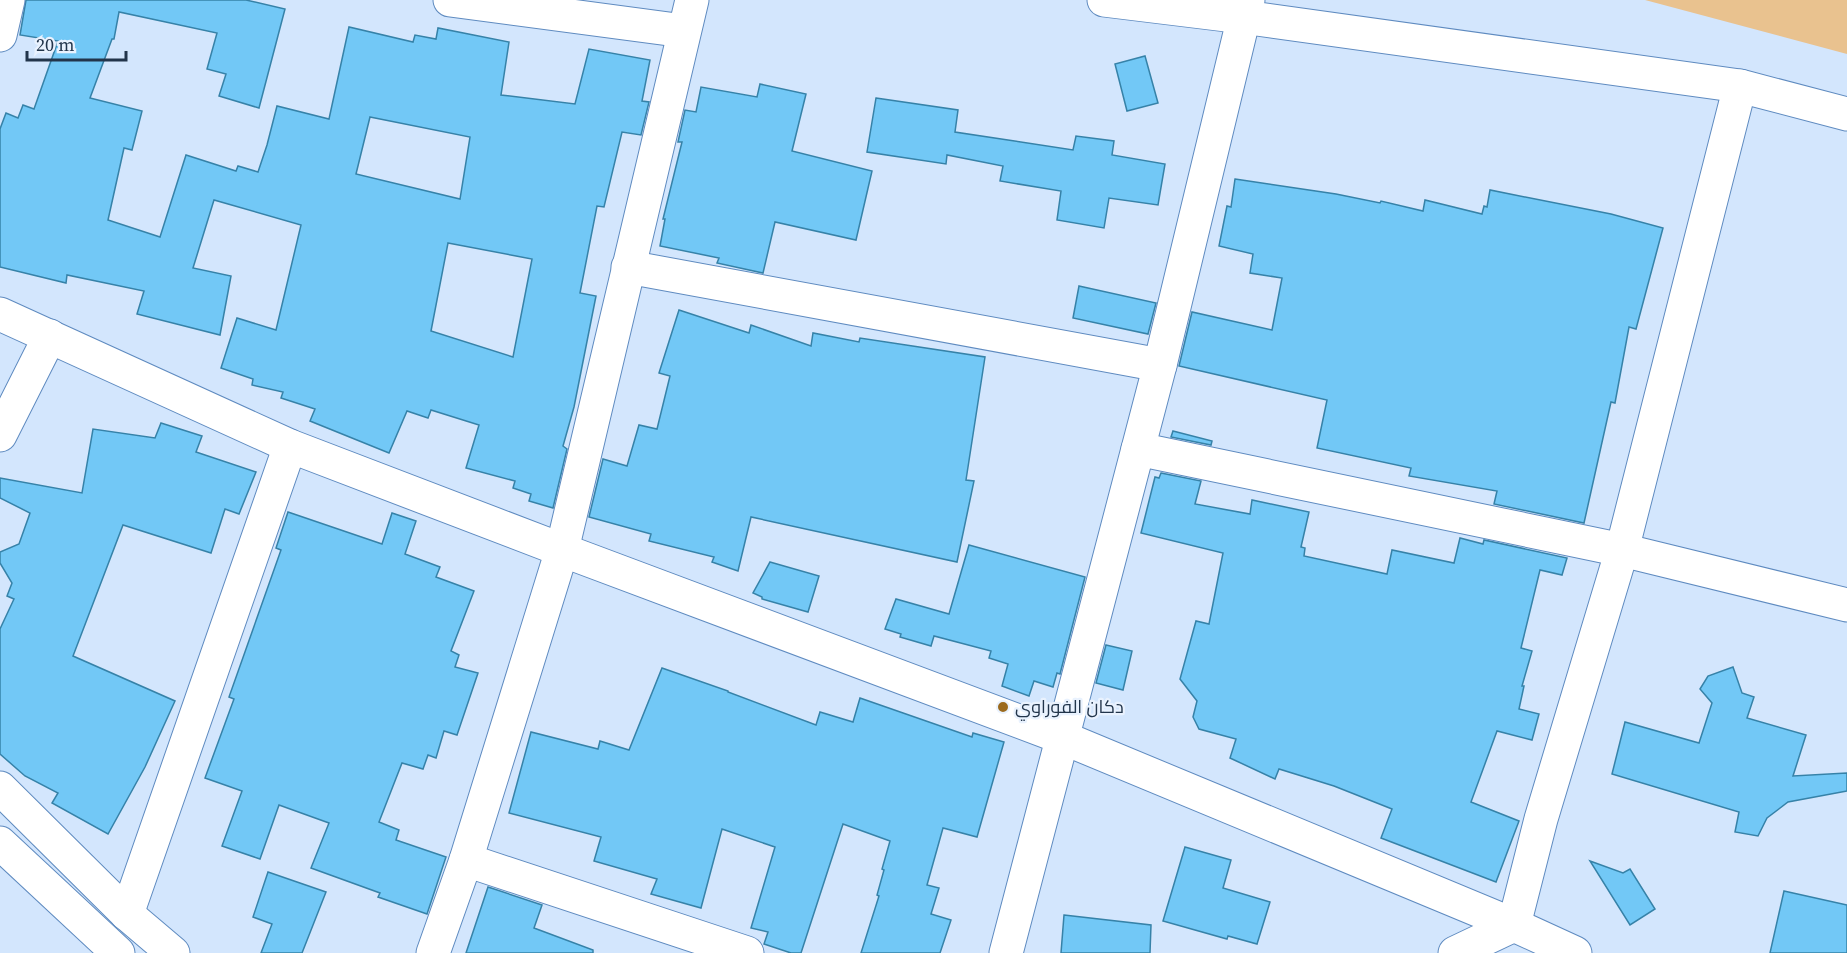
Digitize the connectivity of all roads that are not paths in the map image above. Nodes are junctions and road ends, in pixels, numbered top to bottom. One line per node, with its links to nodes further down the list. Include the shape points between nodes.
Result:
1 (8, 0): 6 (street)
2 (450, 0): 5 (street)
3 (1104, 0): 4 (street)
4 (1246, 9): 7 (street); 12 (street)
5 (688, 15): 9 (street)
6 (0, 35)
7 (1740, 86): 8 (street); 17 (street)
8 (1847, 114)
9 (628, 267): 12 (street); 16 (street)
10 (0, 314): 11 (street)
11 (50, 336): 13 (street); 14 (street)
12 (1160, 365): 15 (street)
13 (0, 435)
14 (290, 446): 16 (street); 23 (street)
15 (1138, 449): 17 (street); 19 (street)
16 (562, 550): 19 (street); 22 (street)
17 (1622, 550): 18 (street); 24 (street, via 1541,819)
18 (1847, 605)
19 (1061, 737): 24 (street); 29 (street)
20 (0, 788): 23 (street)
21 (0, 843): 25 (street)
22 (466, 860): 27 (street); 28 (street)
23 (127, 914): 26 (street)
24 (1514, 925): 30 (street); 31 (street)
25 (118, 953)
26 (173, 953)
27 (433, 953)
28 (747, 953)
29 (1006, 953)
30 (1455, 953)
31 (1575, 953)

